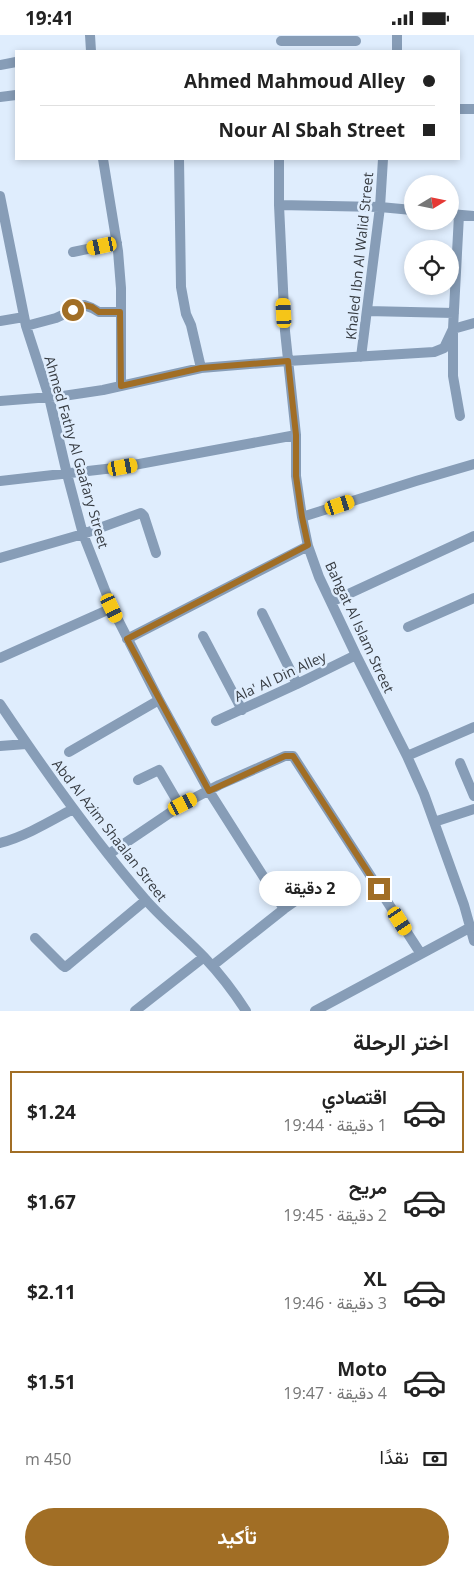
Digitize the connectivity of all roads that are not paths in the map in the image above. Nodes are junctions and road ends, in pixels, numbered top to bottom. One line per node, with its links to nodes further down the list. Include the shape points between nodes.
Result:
1 (90, 35): 5 (street)
2 (397, 35): 6 (street)
3 (356, 41): 4 (street)
4 (281, 42)
5 (91, 50)
6 (397, 50)
7 (15, 62): 8 (street)
8 (0, 65)
9 (15, 95): 10 (street)
10 (0, 97)
11 (460, 109): 12 (street)
12 (474, 109)
13 (103, 160): 24 (street)
14 (179, 160): 35 (street, via 181,287)
15 (279, 160): 18 (street, Bahgat Al Islam Street)
16 (383, 160): 19 (street, Khaled Ibn Al Walid Street)
17 (0, 196): 30 (street, Ahmed Fathy Al Gaafary Street)
18 (279, 205): 19 (street); 34 (street, Bahgat Al Islam Street)
19 (380, 207): 20 (street); 26 (street, Khaled Ibn Al Walid Street)
20 (404, 209)
21 (459, 215): 22 (street)
22 (474, 216)
23 (455, 230): 28 (street)
24 (117, 243): 25 (street); 27 (street)
25 (73, 252)
26 (367, 311): 28 (street); 33 (street, Khaled Ibn Al Walid Street)
27 (120, 312): 30 (street, via 99,312 84,305 56,319); 36 (street)
28 (454, 313): 32 (street)
29 (0, 321): 30 (street)
30 (25, 322): 37 (street, Ahmed Fathy Al Gaafary Street)
31 (474, 323): 32 (street)
32 (453, 329): 33 (street, via 440,351); 39 (street, via 453,375)
33 (361, 357): 34 (street)
34 (288, 361): 35 (street); 40 (street, Bahgat Al Islam Street)
35 (201, 368): 36 (street)
36 (121, 386): 37 (street)
37 (49, 397): 38 (street); 42 (street, Ahmed Fathy Al Gaafary Street)
38 (0, 401)
39 (460, 416)
40 (296, 435): 42 (street, via 123,467); 44 (street, Bahgat Al Islam Street, via 296,476)
41 (474, 464): 44 (street)
42 (67, 474): 43 (street); 45 (street, Ahmed Fathy Al Gaafary Street)
43 (0, 481)
44 (302, 517): 47 (street, Bahgat Al Islam Street)
45 (83, 534): 48 (street, via 143,514); 49 (street); 52 (street, Ahmed Fathy Al Gaafary Street)
46 (474, 536): 51 (street)
47 (308, 545): 51 (street, Bahgat Al Islam Street); 56 (street)
48 (156, 553)
49 (0, 558)
50 (474, 597): 54 (street)
51 (331, 602): 57 (street, Bahgat Al Islam Street)
52 (112, 608): 56 (street, Ahmed Fathy Al Gaafary Street); 58 (street)
53 (262, 613): 59 (street)
54 (408, 627)
55 (203, 636): 62 (street)
56 (127, 639): 60 (street, Ahmed Fathy Al Gaafary Street)
57 (356, 655): 59 (street, Ala' Al Din Alley); 68 (street, Bahgat Al Islam Street)
58 (0, 658)
59 (298, 684): 62 (street, Ala' Al Din Alley)
60 (159, 700): 67 (street); 71 (street, Ahmed Fathy Al Gaafary Street)
61 (0, 704): 65 (street, Abd Al Azim Shaalan Street)
62 (242, 710): 63 (street, Ala' Al Din Alley)
63 (216, 721)
64 (474, 727): 68 (street)
65 (26, 744): 66 (street); 74 (street, Abd Al Azim Shaalan Street)
66 (0, 746)
67 (69, 753)
68 (407, 756): 76 (street, Bahgat Al Islam Street)
69 (460, 763): 72 (street)
70 (138, 780): 73 (street, via 159,770)
71 (209, 791): 73 (street); 81 (street, Ahmed Fathy Al Gaafary Street); 85 (street, via 285,756 296,758)
72 (474, 796)
73 (180, 806): 78 (street)
74 (73, 809): 77 (street); 78 (street, Abd Al Azim Shaalan Street)
75 (474, 809): 76 (street)
76 (434, 822): 82 (street, Bahgat Al Islam Street)
77 (0, 843)
78 (109, 854): 80 (street, Abd Al Azim Shaalan Street)
79 (328, 878): 81 (street)
80 (146, 900): 83 (street, via 65,967); 86 (street, Abd Al Azim Shaalan Street)
81 (284, 909): 87 (street)
82 (471, 927): 84 (street, Bahgat Al Islam Street); 85 (street)
83 (35, 938)
84 (474, 941)
85 (421, 954): 88 (street)
86 (204, 957): 87 (street, Abd Al Azim Shaalan Street); 89 (street)
87 (212, 966): 90 (street, Abd Al Azim Shaalan Street)
88 (332, 1007): 91 (street)
89 (135, 1011)
90 (246, 1011)
91 (315, 1011)

